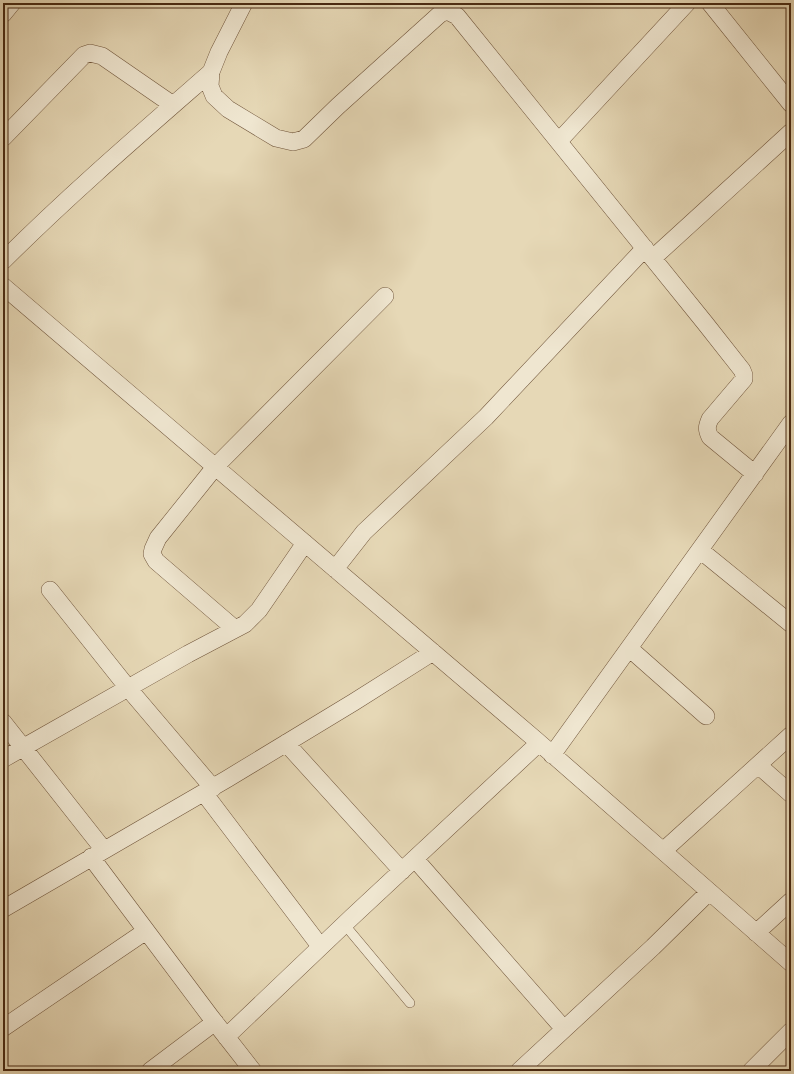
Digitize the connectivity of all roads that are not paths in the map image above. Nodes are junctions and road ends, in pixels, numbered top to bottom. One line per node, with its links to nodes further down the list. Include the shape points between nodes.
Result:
1 (12, 3): 5 (street)
2 (244, 3): 6 (street)
3 (688, 3): 11 (street)
4 (710, 3): 7 (street)
5 (3, 14)
6 (211, 72): 8 (street); 11 (street, via 210,86 214,96 228,109 276,138 293,142 304,139 440,14 447,11 457,16)
7 (791, 104)
8 (173, 106): 10 (street, via 102,56 90,53 84,55); 13 (street, via 114,156)
9 (791, 132): 12 (street)
10 (3, 138)
11 (558, 141): 12 (street)
12 (649, 253): 18 (street, via 742,370 744,379 710,419 707,431 710,437); 21 (street, via 486,418 364,532)
13 (3, 261)
14 (3, 286): 17 (street)
15 (385, 296): 17 (street)
16 (791, 423): 18 (street)
17 (215, 467): 19 (street); 24 (street, via 158,538 152,554 156,561)
18 (755, 474): 20 (street)
19 (305, 543): 21 (street); 24 (street, via 259,610 245,624)
20 (700, 550): 23 (street); 25 (street)
21 (335, 568): 26 (street)
22 (50, 590): 27 (street)
23 (791, 624)
24 (235, 629): 27 (street)
25 (629, 648): 28 (street); 34 (street)
26 (433, 652): 31 (street); 32 (street)
27 (128, 688): 33 (street); 37 (street)
28 (706, 716)
29 (3, 722): 33 (street)
30 (791, 734): 36 (street)
31 (286, 743): 37 (street); 42 (street)
32 (539, 743): 34 (street); 41 (street)
33 (23, 747): 35 (street); 40 (street)
34 (552, 755): 39 (street)
35 (3, 759)
36 (758, 765): 38 (street); 39 (street)
37 (208, 790): 40 (street); 49 (street)
38 (791, 794)
39 (662, 851): 43 (street)
40 (98, 853): 45 (street); 47 (street)
41 (415, 859): 42 (street); 54 (street)
42 (402, 871): 46 (street)
43 (709, 892): 48 (street); 54 (street)
44 (791, 900): 48 (street)
45 (3, 909)
46 (344, 924): 49 (street); 51 (lane)
47 (146, 931): 52 (street); 53 (street)
48 (756, 933): 50 (street)
49 (320, 946): 56 (street)
50 (791, 963)
51 (410, 1002)
52 (214, 1022): 56 (street); 57 (street)
53 (3, 1028)
54 (564, 1029): 59 (street)
55 (791, 1031): 60 (street)
56 (226, 1037): 58 (street)
57 (150, 1071)
58 (252, 1071)
59 (519, 1071)
60 (751, 1071)

